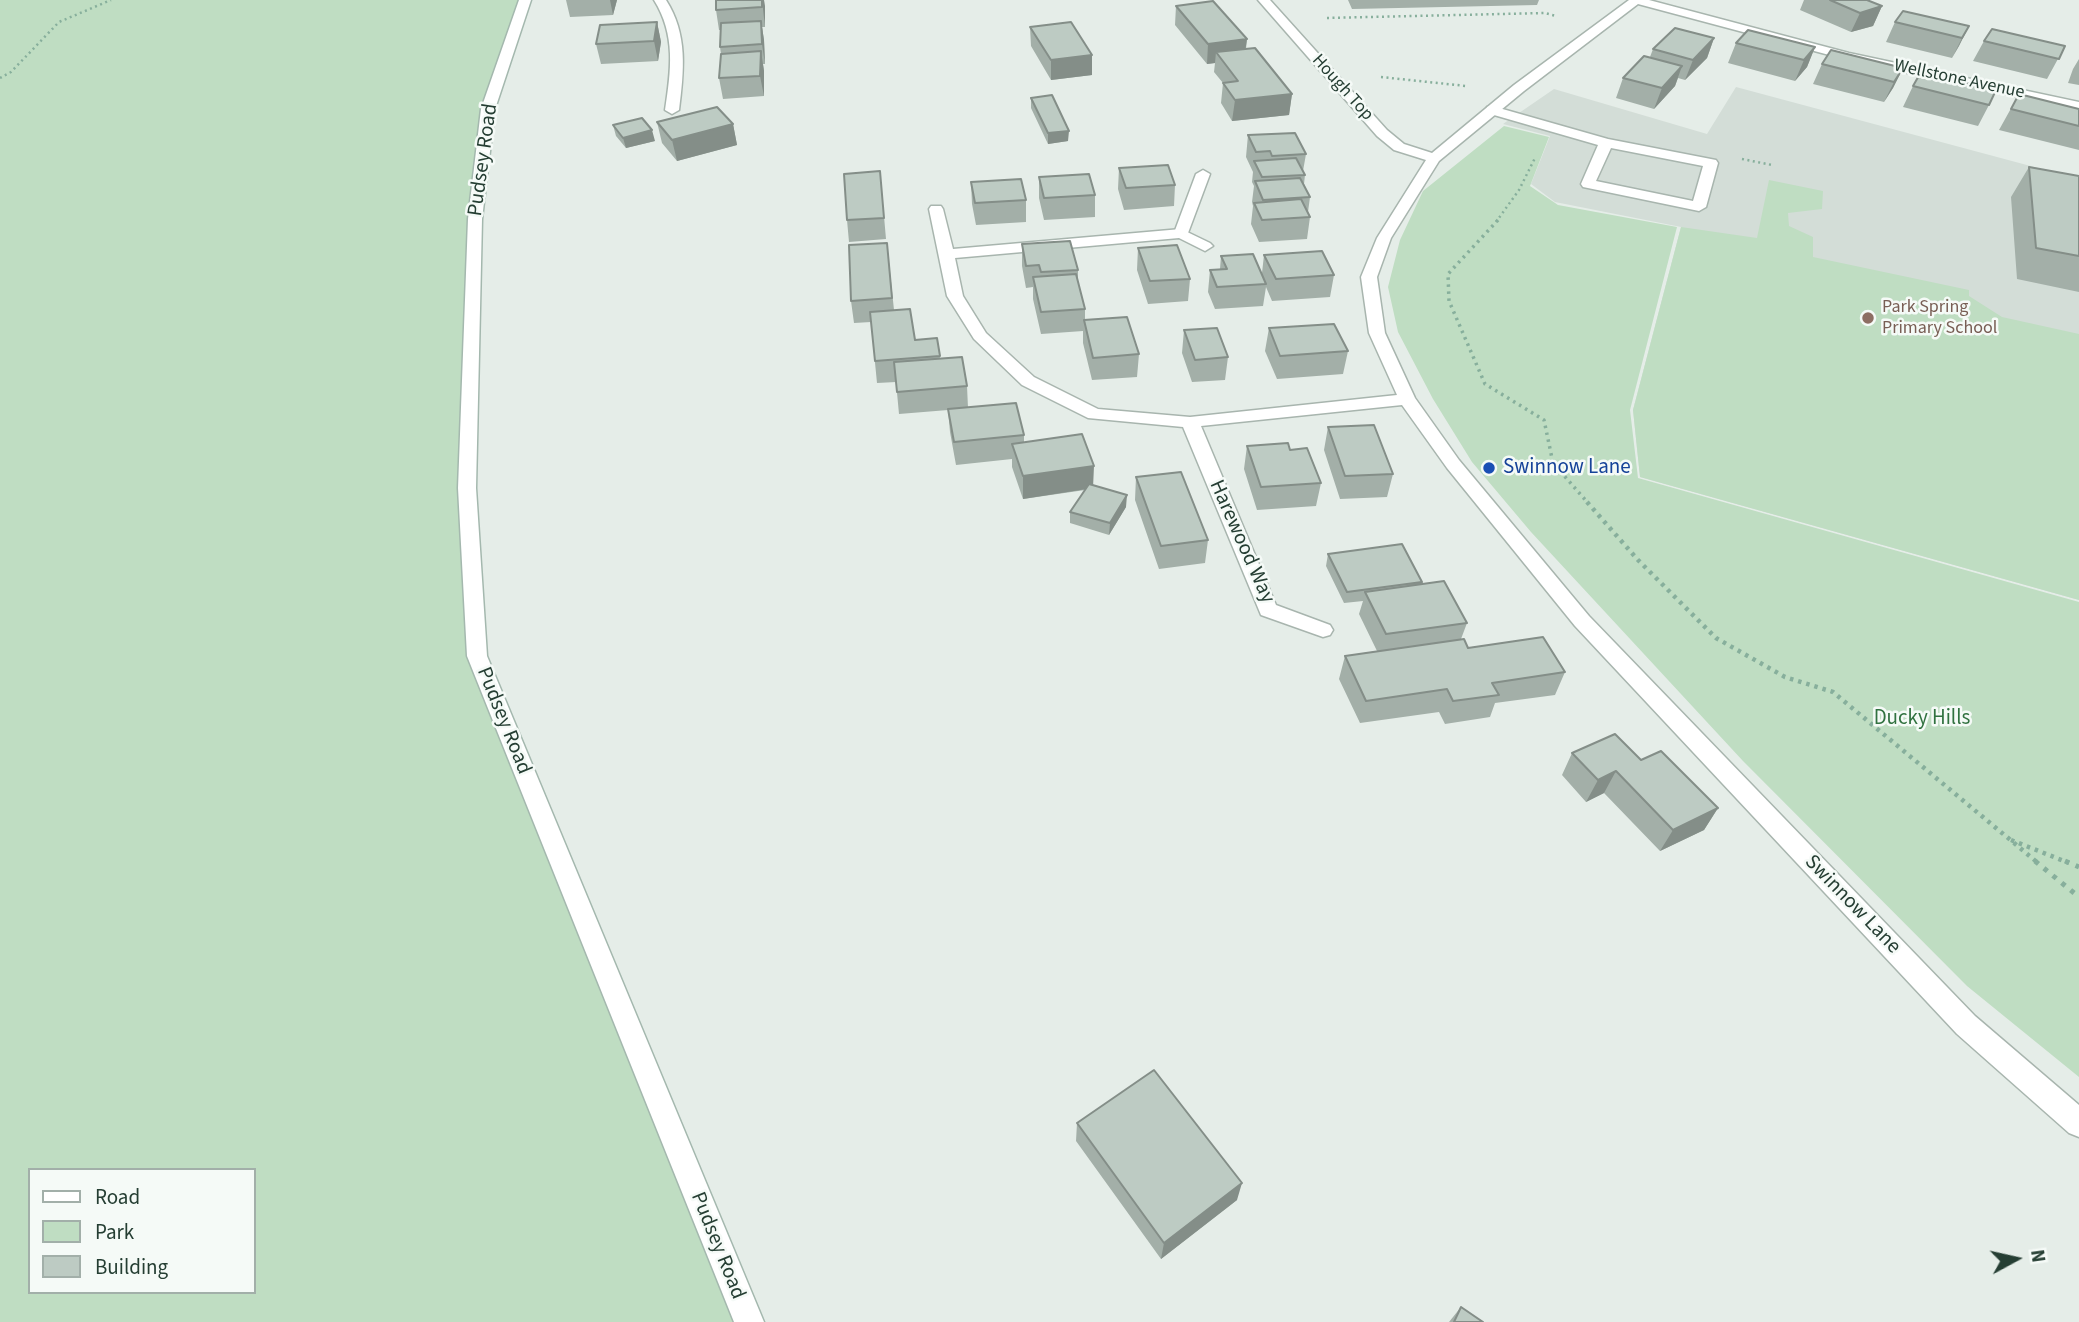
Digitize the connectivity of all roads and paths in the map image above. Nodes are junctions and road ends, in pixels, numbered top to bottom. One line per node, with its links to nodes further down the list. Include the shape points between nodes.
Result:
1 (111, 0): 9 (path, via 60,22)
2 (525, 0): 29 (street, Pudsey Road, via 488,109 475,219 467,488 477,656)
3 (660, 0): 12 (street, via 670,15 677,44)
4 (1264, 0): 6 (street, Hough Top)
5 (1636, 0): 7 (street, Swinnow Lane); 11 (street, Wellstone Avenue, via 1848,56)
6 (1281, 19): 7 (path, via 1545,13); 8 (street, Hough Top)
7 (1598, 28): 10 (street, Swinnow Lane)
8 (1328, 72): 10 (path, via 1484,88 1496,81); 16 (street, Hough Top, via 1399,147)
9 (0, 78)
10 (1519, 88): 13 (street, Swinnow Lane)
11 (2079, 106)
12 (672, 110)
13 (1492, 110): 14 (street); 16 (street, Swinnow Lane)
14 (1547, 127): 15 (street); 25 (path, via 1524,184 1448,274 1449,301 1485,384 1544,420 1553,463 1637,560 1716,638 1785,677 1833,692)
15 (1606, 143): 15 (street, via 1711,163 1699,207 1588,184)
16 (1434, 158): 22 (street, Swinnow Lane, via 1384,238 1368,277 1377,333)
17 (1203, 174): 19 (street)
18 (936, 209): 21 (street)
19 (1181, 233): 20 (street); 21 (street)
20 (1205, 246)
21 (947, 254): 23 (street, via 955,296 980,336 1028,381 1094,414)
22 (1407, 399): 23 (street); 28 (street, Swinnow Lane, via 1453,464 1582,621 1966,1025)
23 (1190, 422): 24 (street, Harewood Way, via 1268,610)
24 (1323, 631)
25 (2007, 838): 26 (path); 27 (path)
26 (2079, 867)
27 (2079, 897)
28 (2079, 1123)
29 (749, 1322)

